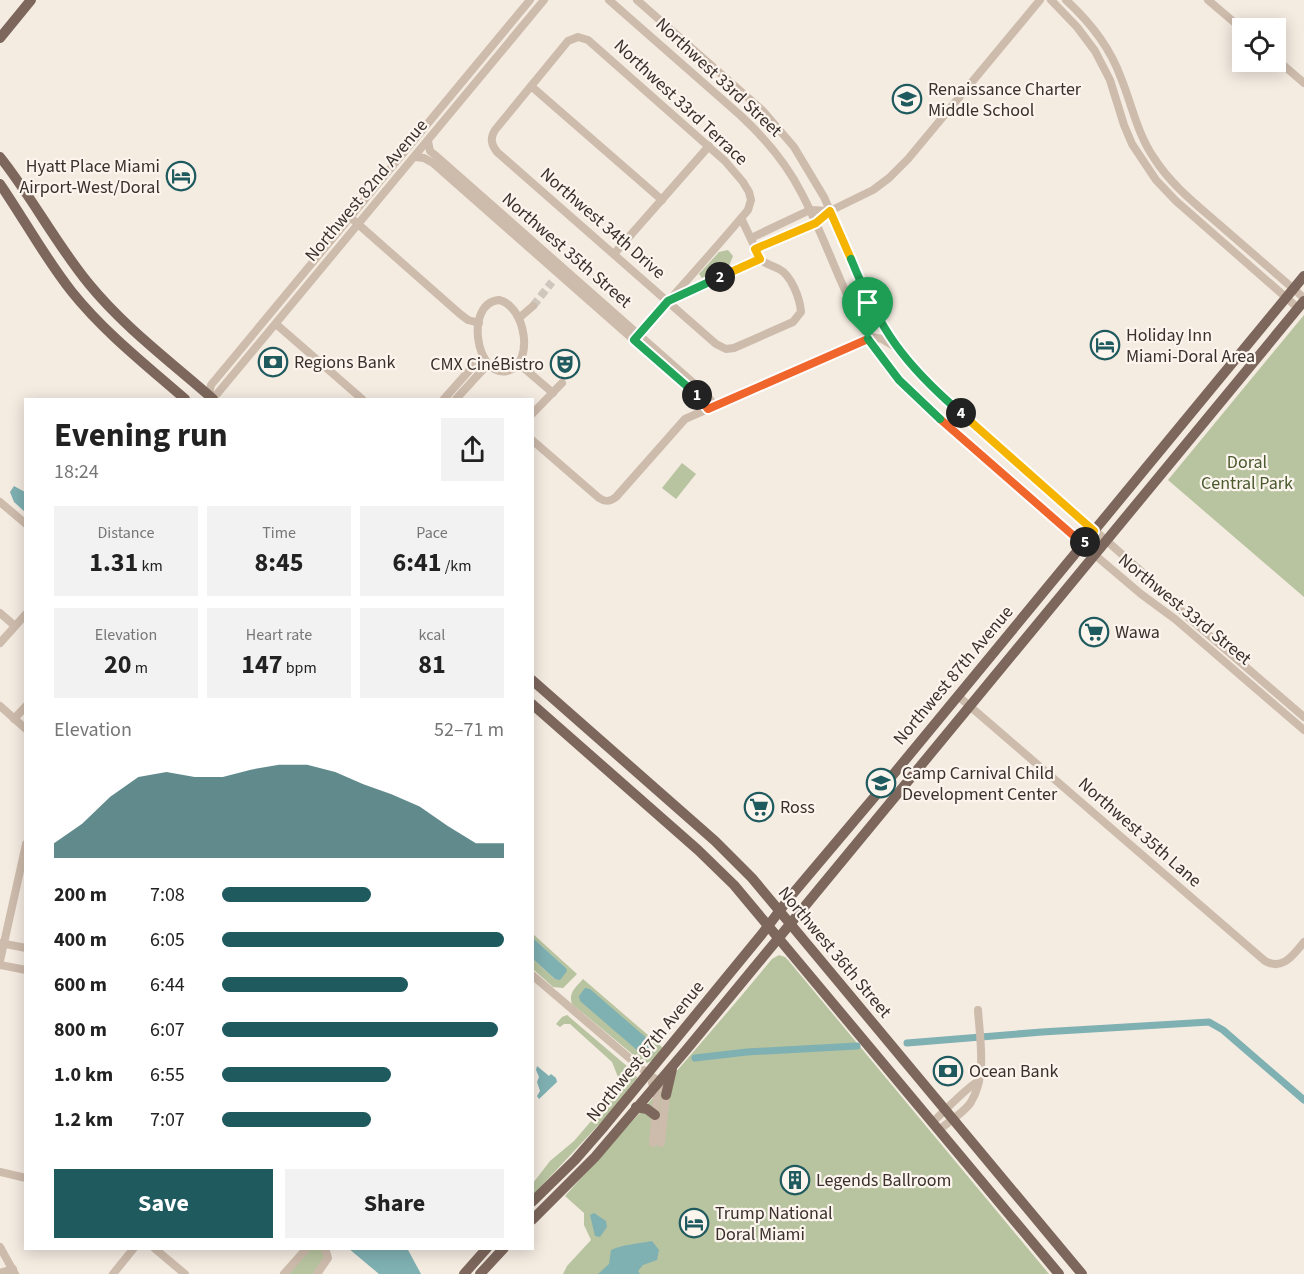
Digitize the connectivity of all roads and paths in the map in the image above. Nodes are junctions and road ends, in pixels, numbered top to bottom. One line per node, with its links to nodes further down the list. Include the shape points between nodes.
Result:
1 (31, 0): 12 (main road)
2 (530, 0): 11 (street, Northwest 82nd Avenue)
3 (544, 0): 13 (street, Northwest 82nd Avenue)
4 (609, 0): 27 (street, Northwest 33rd Street, via 760,134 786,167)
5 (637, 0): 28 (street, Northwest 33rd Street, via 777,126 805,162)
6 (1040, 0): 28 (street, via 903,165 873,190)
7 (1051, 0): 16 (street, via 1085,36)
8 (1066, 0): 15 (street, via 1098,35)
9 (1208, 0): 10 (street)
10 (1232, 20)
11 (499, 37): 13 (street); 30 (street, Northwest 82nd Avenue)
12 (0, 38)
13 (496, 60): 19 (street, Northwest 82nd Avenue)
14 (1286, 67): 17 (street)
15 (1120, 75): 16 (street); 36 (street, via 1139,131 1157,163 1180,189)
16 (1110, 80): 38 (street, via 1124,125 1149,171)
17 (1304, 83)
18 (531, 86): 20 (street, Northwest 33rd Terrace, via 568,41 578,37 588,40); 24 (street); 40 (street, Northwest 34th Drive, via 495,130 491,142)
19 (428, 141): 22 (street, Northwest 82nd Avenue); 26 (street, Northwest 35th Street, via 430,150)
20 (709, 147): 24 (street); 31 (street, Northwest 33rd Terrace, via 749,192 750,205)
21 (0, 157): 29 (main road)
22 (415, 157): 26 (street, Northwest 35th Street, via 430,161); 33 (street, Northwest 82nd Avenue)
23 (0, 184): 25 (main road)
24 (662, 200): 40 (street)
25 (14, 206): 29 (main road, via 33,215); 34 (main road)
26 (488, 207): 45 (street, Northwest 35th Street)
27 (810, 210): 28 (street); 32 (street, Northwest 33rd Street); 37 (street)
28 (830, 211): 32 (street); 59 (street, Northwest 33rd Street, via 868,300)
29 (39, 212): 35 (main road)
30 (350, 217): 33 (street); 42 (street, Northwest 82nd Avenue)
31 (741, 218): 37 (street); 50 (street)
32 (816, 223): 39 (street); 58 (street, Northwest 33rd Street)
33 (359, 225): 44 (street, Northwest 82nd Avenue); 55 (street, via 460,314)
34 (31, 232): 35 (main road, via 43,228); 47 (main road)
35 (54, 234): 43 (main road)
36 (1234, 236): 38 (street); 49 (street)
37 (751, 238): 39 (street)
38 (1226, 245): 49 (street)
39 (755, 249): 41 (street)
40 (614, 254): 50 (street, Northwest 34th Drive)
41 (760, 259): 50 (street); 50 (street, Northwest 34th Drive, via 782,270 789,279 801,307 793,322 724,349)
42 (313, 262): 44 (street); 51 (street, Northwest 82nd Avenue)
43 (76, 268): 47 (main road); 66 (main road, via 112,310)
44 (321, 270): 56 (street, Northwest 82nd Avenue)
45 (562, 272): 48 (street); 57 (street, Northwest 35th Street)
46 (1304, 276): 49 (main road, Northwest 87th Avenue)
47 (64, 282): 65 (main road, via 130,351)
48 (552, 282)
49 (1290, 293): 52 (street); 64 (main road, Northwest 87th Avenue)
50 (668, 301): 57 (street)
51 (280, 302): 56 (street); 66 (street, Northwest 82nd Avenue, via 212,385)
52 (1302, 302): 71 (main road, Northwest 87th Avenue)
53 (533, 306): 54 (street)
54 (519, 318): 55 (street, via 508,304 496,300 483,310); 61 (street, via 524,343)
55 (479, 323): 60 (street, via 478,343)
56 (276, 324): 66 (street, Northwest 82nd Avenue); 67 (street)
57 (636, 338): 70 (street, Northwest 35th Street)
58 (868, 339): 59 (street, via 878,338); 70 (street); 78 (street, Northwest 33rd Street, via 921,402)
59 (896, 347): 76 (street, Northwest 33rd Street, via 937,392)
60 (486, 361): 61 (street, via 503,372); 68 (street, via 475,364); 69 (street)
61 (518, 363): 63 (street)
62 (562, 383): 63 (street)
63 (553, 393): 72 (street)
64 (1204, 397): 71 (main road); 76 (main road, Northwest 87th Avenue)
65 (184, 398)
66 (210, 398)
67 (361, 398)
68 (445, 398)
69 (457, 398)
70 (712, 407): 73 (street, via 685,419 609,501 600,499)
71 (1217, 407): 77 (main road, Northwest 87th Avenue)
72 (534, 412)
73 (534, 442)
74 (0, 502): 75 (street)
75 (24, 522)
76 (1094, 531): 77 (street, Northwest 33rd Street); 78 (main road, Northwest 87th Avenue)
77 (1106, 541): 79 (main road, Northwest 87th Avenue); 90 (street, Northwest 33rd Street)
78 (1083, 544): 79 (street, Northwest 33rd Street); 85 (main road, Northwest 87th Avenue)
79 (1095, 555): 88 (main road, Northwest 87th Avenue); 92 (street, Northwest 33rd Street)
80 (0, 613): 82 (street)
81 (24, 616): 82 (street)
82 (15, 626): 83 (street)
83 (0, 643)
84 (534, 682): 99 (main road, Northwest 36th Street)
85 (958, 696): 88 (street, Northwest 35th Lane); 96 (main road, Northwest 87th Avenue)
86 (0, 706): 91 (street)
87 (534, 706): 98 (main road, Northwest 36th Street)
88 (969, 706): 97 (main road, Northwest 87th Avenue); 105 (street, Northwest 35th Lane, via 1263,960 1276,965 1287,961)
89 (24, 708): 91 (street)
90 (1304, 717)
91 (14, 719): 94 (street)
92 (1294, 721): 93 (street); 95 (street, Northwest 33rd Street)
93 (1304, 724)
94 (24, 727)
95 (1304, 730)
96 (897, 769): 97 (main road); 101 (main road, Northwest 87th Avenue)
97 (909, 779): 102 (main road, Northwest 87th Avenue)
98 (638, 796): 99 (main road, via 662,806); 103 (main road, Northwest 36th Street, via 717,868)
99 (671, 802): 101 (main road, Northwest 36th Street, via 729,854)
100 (24, 852): 106 (street)
101 (780, 910): 102 (main road, Northwest 36th Street); 103 (main road, Northwest 87th Avenue)
102 (790, 923): 104 (main road, Northwest 87th Avenue); 113 (main road, Northwest 36th Street)
103 (769, 925): 104 (main road, Northwest 36th Street); 111 (main road, Northwest 87th Avenue)
104 (779, 937): 112 (main road, Northwest 36th Street); 117 (main road, Northwest 87th Avenue)
105 (1304, 942)
106 (2, 943): 107 (street); 108 (street)
107 (24, 948)
108 (0, 963): 109 (street)
109 (24, 969)
110 (534, 977): 119 (street)
111 (716, 991): 117 (main road); 119 (main road, Northwest 87th Avenue)
112 (831, 1000): 113 (main road); 115 (main road, Northwest 36th Street)
113 (862, 1009): 116 (main road, Northwest 36th Street)
114 (978, 1010): 123 (street, via 979,1081 973,1083)
115 (846, 1018): 116 (main road); 125 (main road, Northwest 36th Street)
116 (873, 1022): 123 (main road, Northwest 36th Street)
117 (701, 1032): 118 (main road, Northwest 87th Avenue)
118 (674, 1064): 120 (main road, Northwest 87th Avenue); 121 (main road)
119 (648, 1074): 120 (street); 128 (main road, Northwest 87th Avenue, via 589,1145)
120 (656, 1084): 121 (street); 122 (main road, Northwest 87th Avenue); 124 (street)
121 (666, 1095): 124 (street, via 657,1143)
122 (636, 1107): 124 (main road); 129 (main road, Northwest 87th Avenue, via 595,1157)
123 (949, 1114): 125 (street); 138 (main road, Northwest 36th Street)
124 (655, 1115)
125 (936, 1126): 147 (main road, Northwest 36th Street)
126 (0, 1172): 127 (street)
127 (24, 1178)
128 (534, 1200)
129 (534, 1218)
130 (0, 1247): 139 (street)
131 (132, 1250): 142 (street)
132 (156, 1250): 143 (street)
133 (305, 1250): 144 (street)
134 (326, 1250): 145 (street, via 327,1260)
135 (485, 1250): 137 (main road)
136 (502, 1250): 141 (main road)
137 (473, 1264): 141 (main road); 146 (main road)
138 (1079, 1270): 148 (main road)
139 (14, 1271): 140 (street)
140 (0, 1273)
141 (481, 1273)
142 (113, 1274)
143 (185, 1274)
144 (284, 1274)
145 (317, 1274)
146 (464, 1274)
147 (1059, 1274)
148 (1064, 1274)

